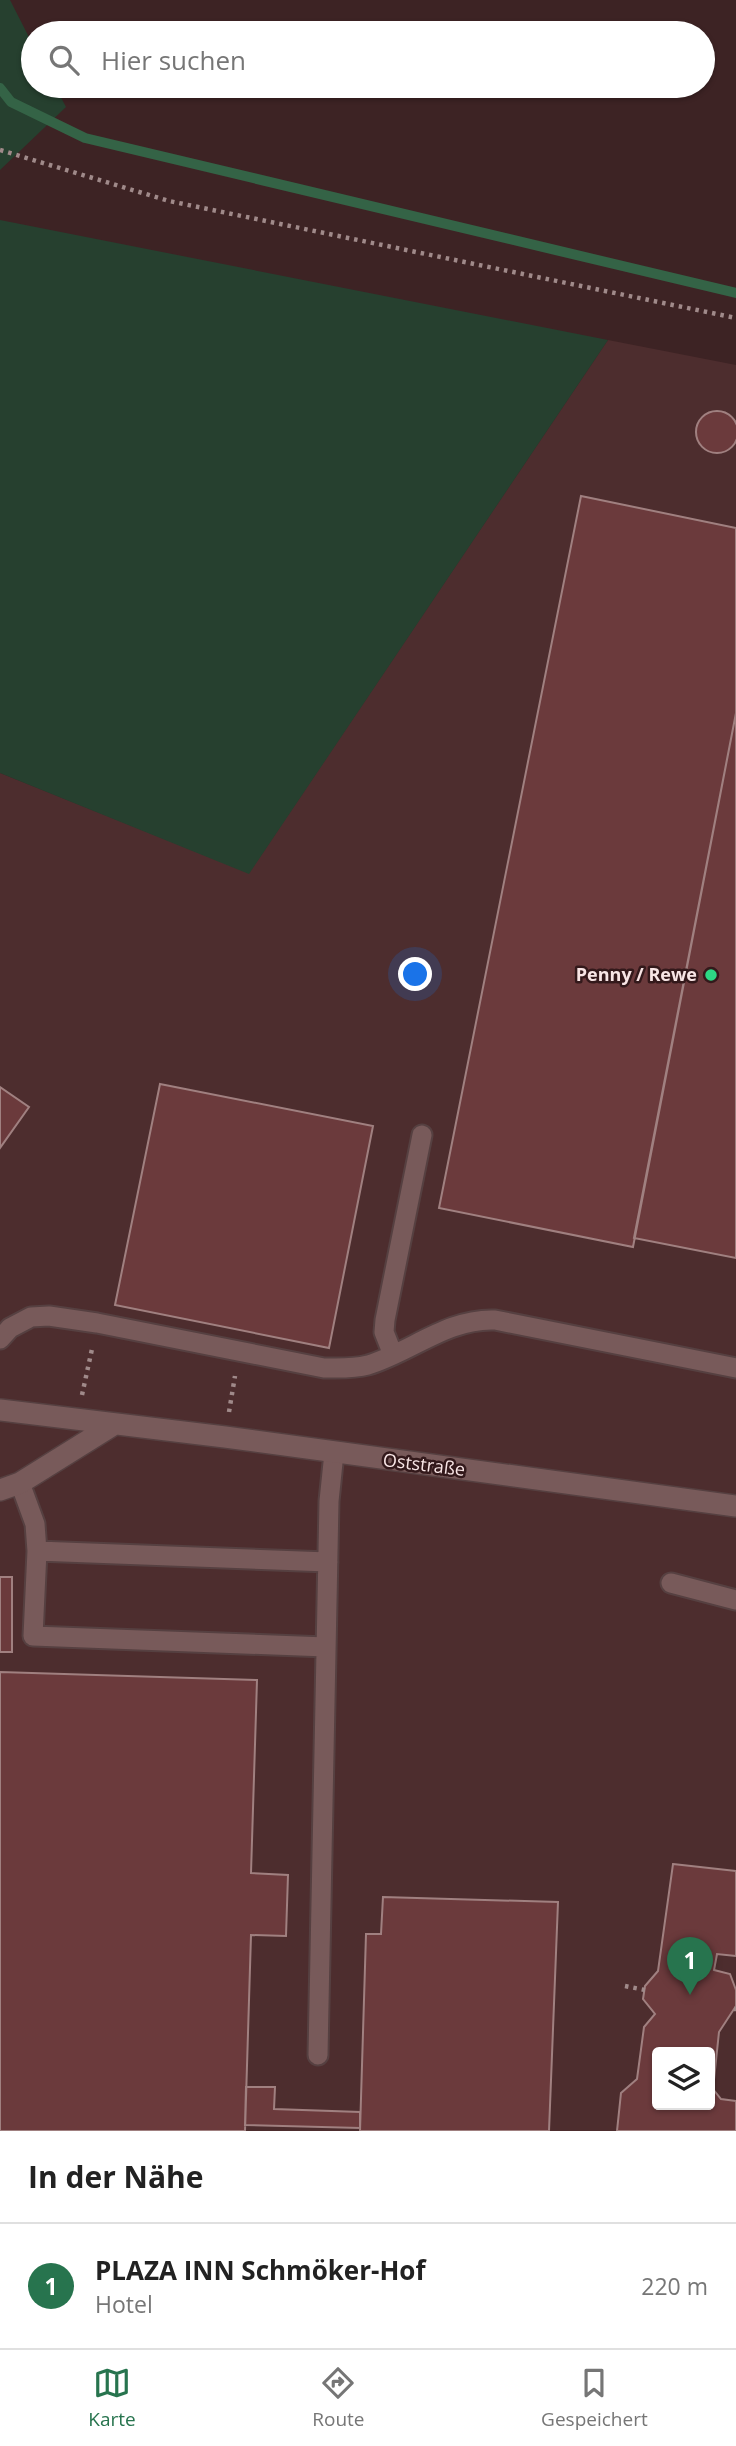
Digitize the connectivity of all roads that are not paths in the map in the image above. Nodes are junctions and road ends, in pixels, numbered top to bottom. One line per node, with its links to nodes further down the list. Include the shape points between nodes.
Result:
1 (422, 1135): 3 (lane, via 385,1320 384,1332)
2 (0, 1339): 3 (lane, via 31,1317 49,1316 324,1368 348,1369)
3 (393, 1355): 4 (lane, via 458,1325 495,1320)
4 (736, 1368)
5 (0, 1410): 6 (street, Oststraße)
6 (113, 1425): 7 (street, Oststraße); 8 (street)
7 (334, 1454): 9 (street, Oststraße); 11 (lane)
8 (10, 1486): 10 (lane, via 35,1524)
9 (736, 1506)
10 (37, 1551): 11 (lane); 14 (lane, via 33,1636)
11 (328, 1562): 14 (lane)
12 (671, 1583): 13 (lane)
13 (736, 1600)
14 (326, 1647): 15 (lane)
15 (318, 2055)

